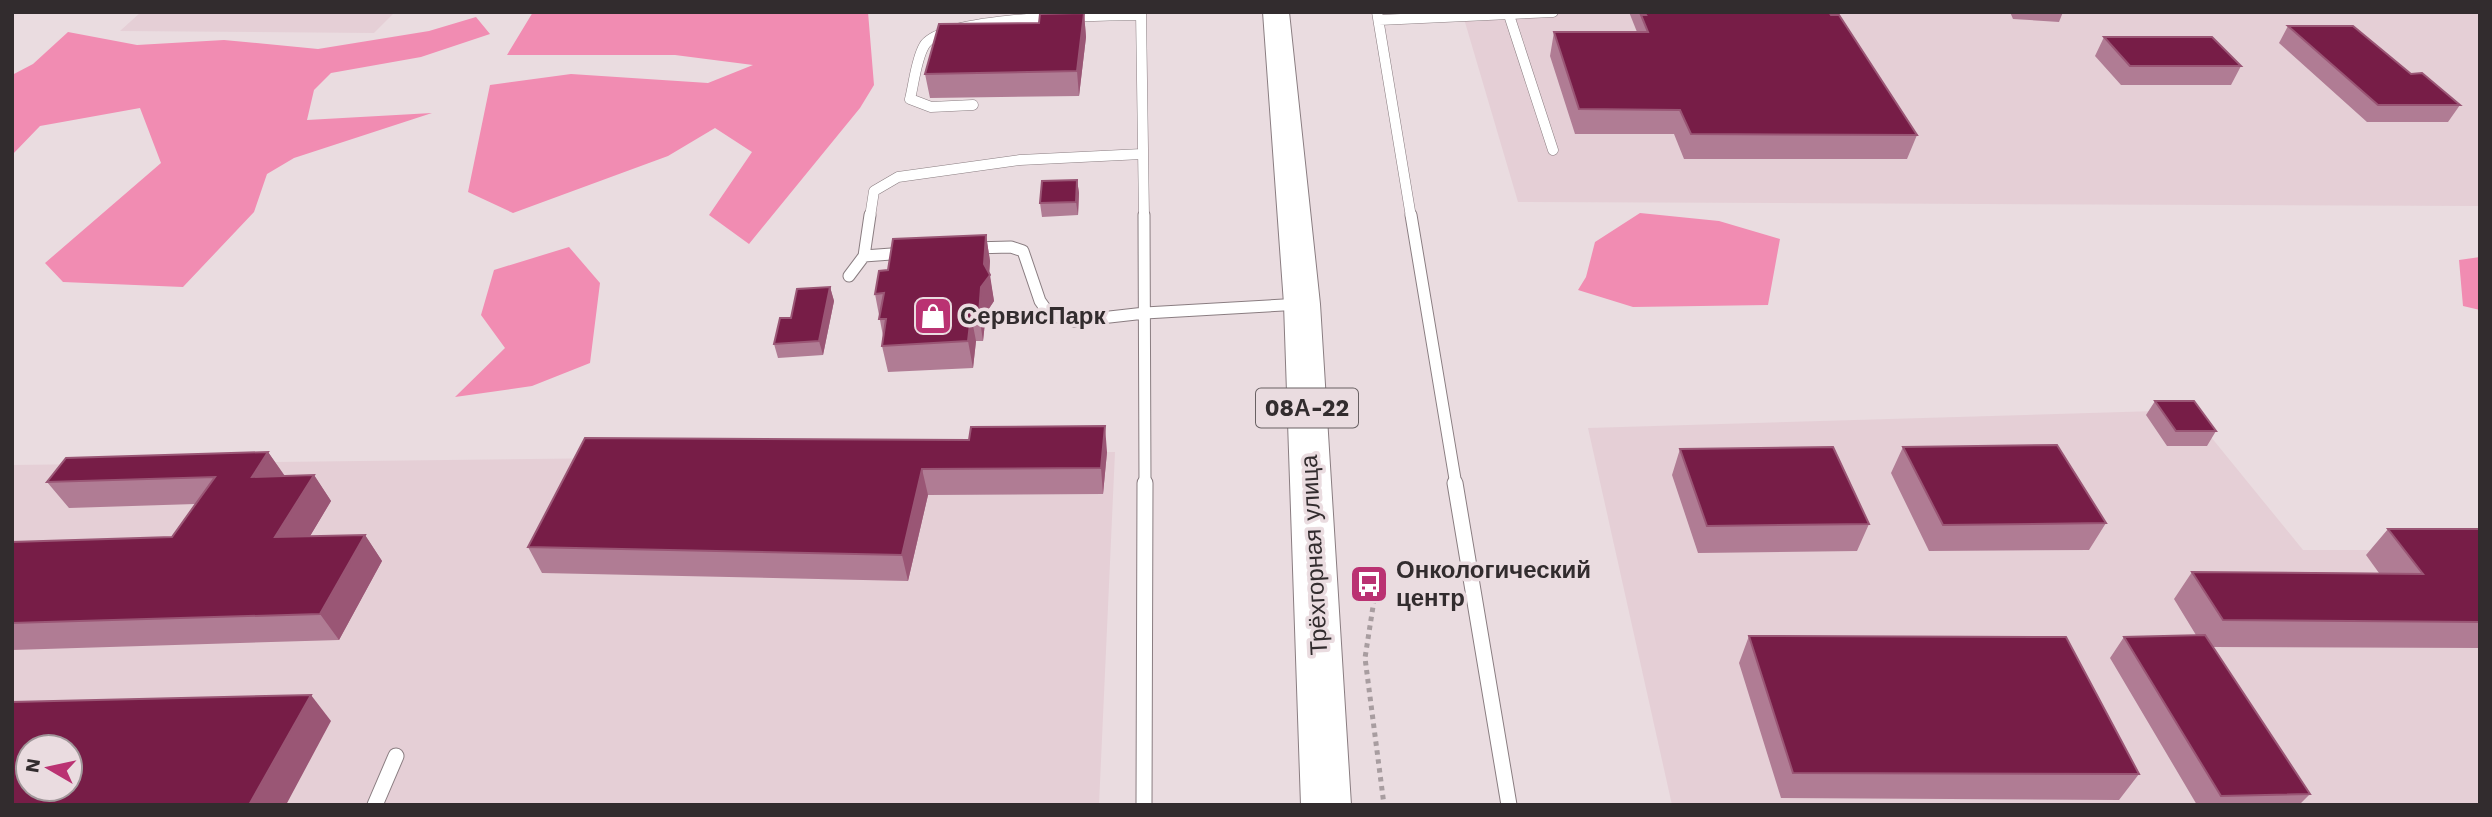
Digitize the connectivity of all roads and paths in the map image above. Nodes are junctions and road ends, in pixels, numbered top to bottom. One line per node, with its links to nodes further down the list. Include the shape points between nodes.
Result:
1 (1276, 12): 13 (highway, Трёхгорная улица / 08А-22)
2 (1553, 12): 4 (lane)
3 (1141, 14): 6 (lane, via 964,25 929,37 910,99 924,107); 8 (lane)
4 (1509, 15): 5 (lane); 7 (lane)
5 (1378, 16): 21 (lane)
6 (973, 105)
7 (1553, 150)
8 (1142, 154): 11 (lane, via 1020,160 898,177 874,191); 14 (lane)
9 (965, 248): 14 (lane, via 1001,246 1023,251 1040,301 1050,314 1074,321)
10 (915, 252): 11 (lane)
11 (864, 256): 12 (lane)
12 (849, 276)
13 (1302, 304): 14 (lane); 19 (highway, Трёхгорная улица / 08А-22)
14 (1145, 313): 18 (lane)
15 (1377, 581): 20 (path, via 1365,658)
16 (396, 756): 17 (lane)
17 (376, 805)
18 (1144, 805)
19 (1326, 805)
20 (1384, 805)
21 (1509, 805)

